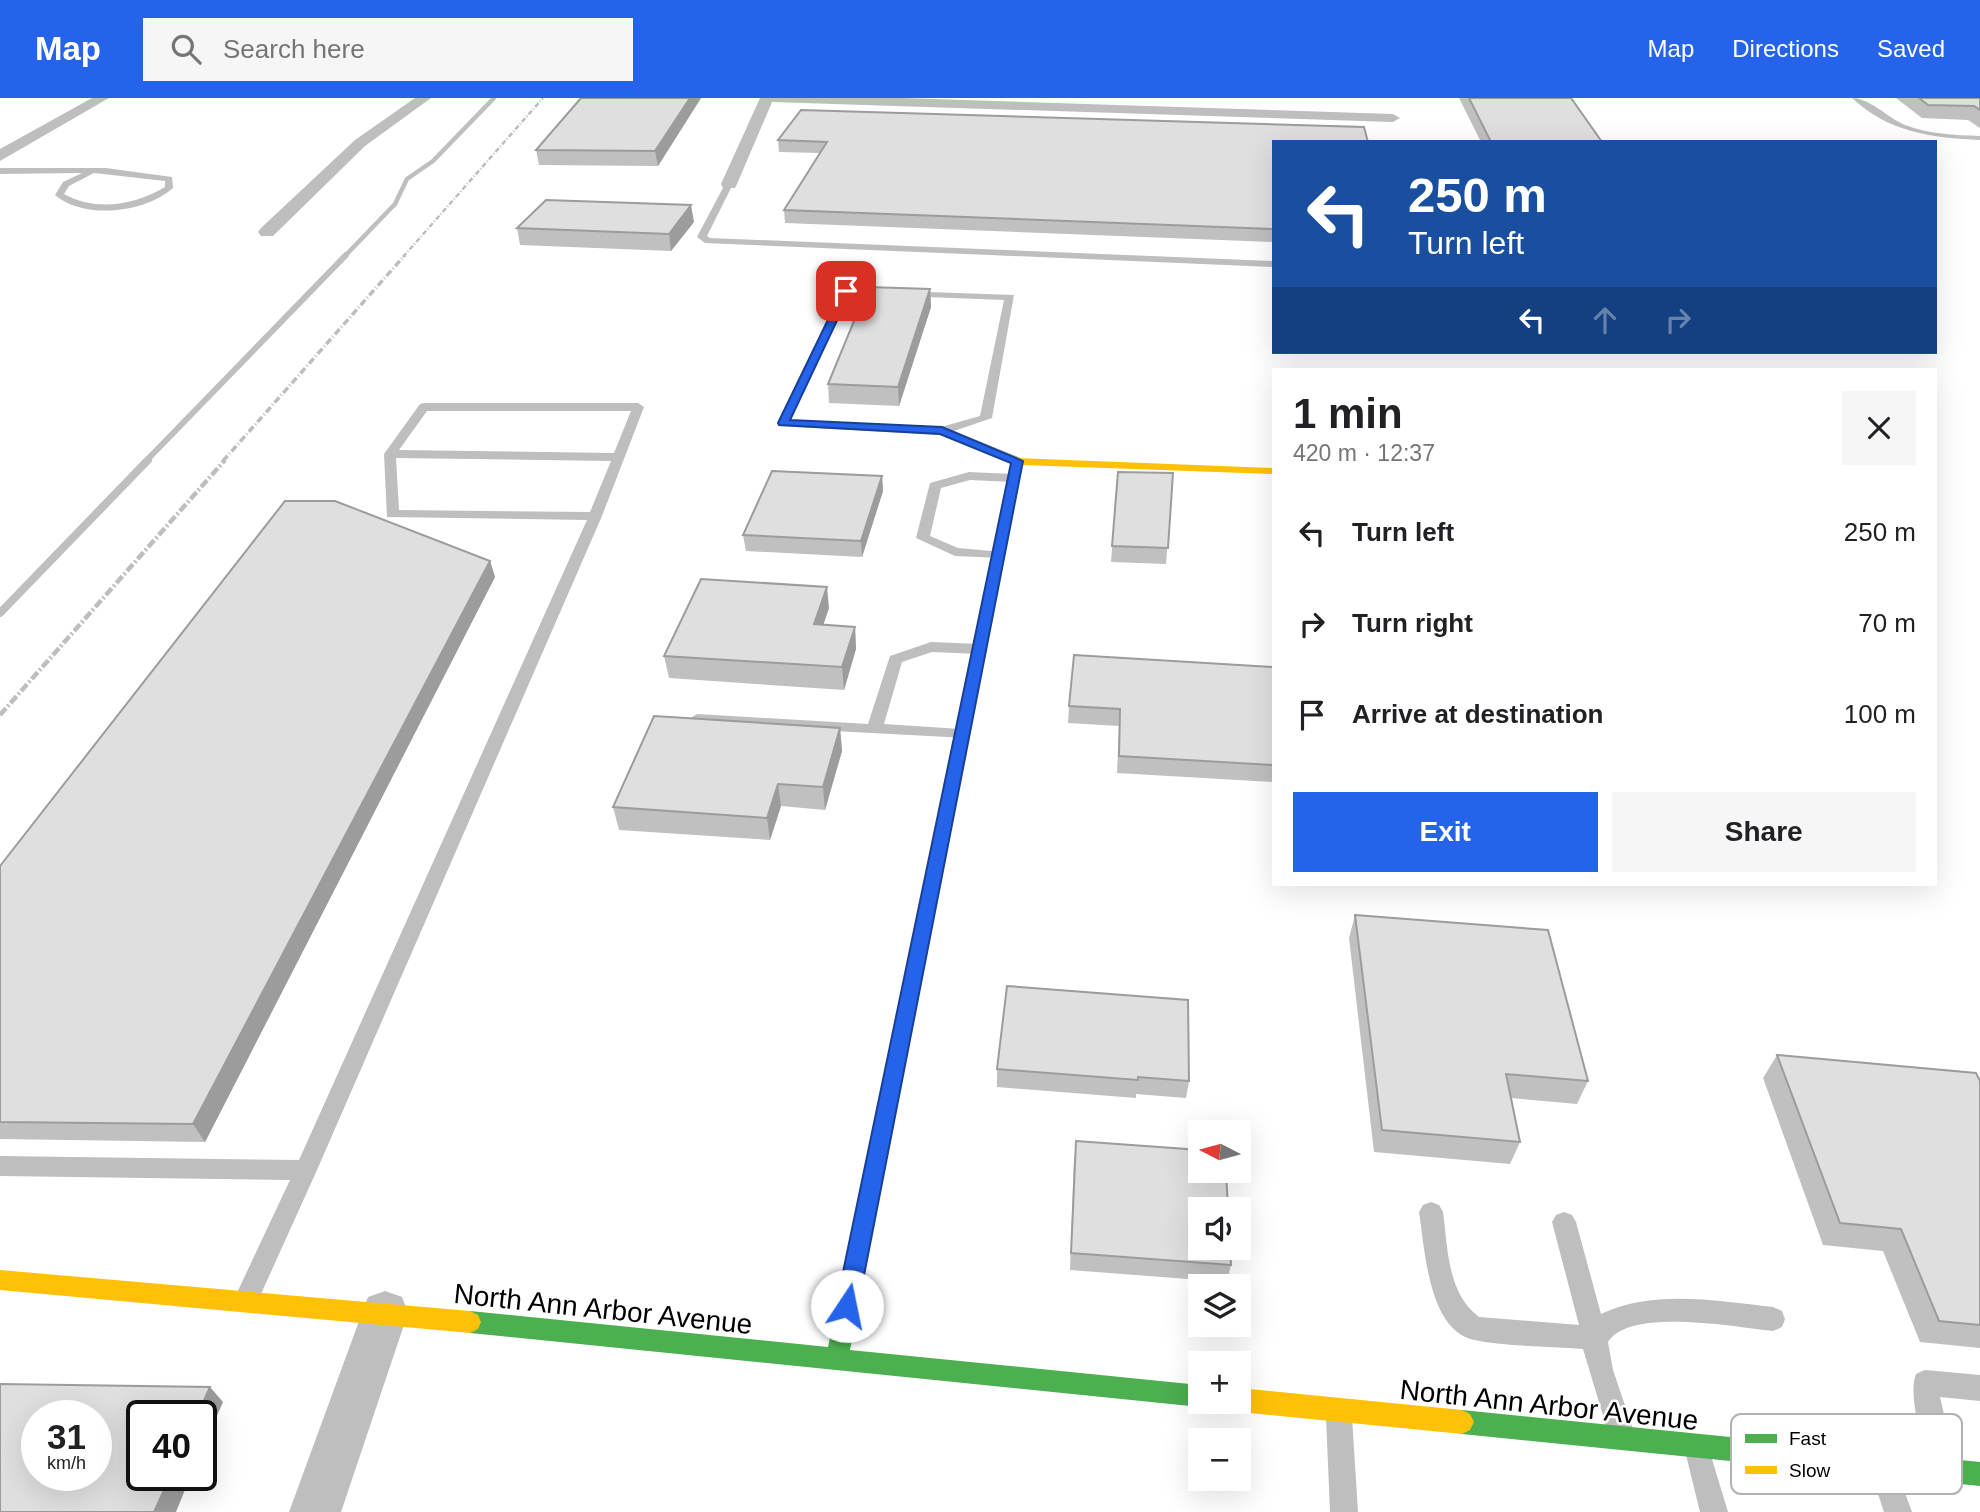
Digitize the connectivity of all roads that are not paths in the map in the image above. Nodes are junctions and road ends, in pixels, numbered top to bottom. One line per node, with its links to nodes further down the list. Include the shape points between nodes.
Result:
1 (102, 98): 7 (street)
2 (424, 98): 11 (street, via 360,143)
3 (768, 98): 4 (street, via 1395,124); 10 (street)
4 (1386, 98)
5 (1856, 98): 6 (lane, via 1899,128)
6 (1980, 138)
7 (0, 156)
8 (0, 171): 9 (lane)
9 (90, 172): 9 (lane, via 152,174 169,179 169,188 155,199 135,204 70,203 59,195 66,184)
10 (729, 184): 12 (lane, via 702,237 708,241)
11 (267, 232)
12 (1272, 264)
13 (942, 431): 13 (lane, via 783,423 846,291 1010,297 986,418); 16 (lane)
14 (390, 454): 15 (lane); 15 (lane, via 425,407 638,407); 19 (lane, via 392,514)
15 (620, 457): 19 (lane)
16 (1017, 461): 17 (street); 18 (street)
17 (1272, 471)
18 (1013, 478): 20 (street); 20 (lane, via 969,476 935,486 923,538 956,552)
19 (595, 516): 26 (lane)
20 (997, 555): 21 (street)
21 (979, 649): 23 (lane, via 931,647 895,659); 24 (street)
22 (680, 719): 23 (lane)
23 (874, 729): 24 (lane)
24 (961, 734): 34 (street)
25 (0, 1166): 26 (lane)
26 (306, 1170): 30 (lane)
27 (1431, 1212): 33 (lane, via 1447,1300 1462,1322 1474,1328)
28 (1564, 1222): 33 (lane)
29 (0, 1280): 30 (street, North Ann Arbor Avenue)
30 (244, 1302): 31 (street, North Ann Arbor Avenue)
31 (385, 1313): 34 (street, North Ann Arbor Avenue); 46 (street)
32 (1773, 1319): 33 (lane, via 1649,1309 1603,1326)
33 (1595, 1338): 40 (lane)
34 (837, 1359): 36 (street, North Ann Arbor Avenue)
35 (1980, 1388): 39 (lane, via 1925,1383)
36 (1188, 1395)
37 (1251, 1401): 38 (street, North Ann Arbor Avenue)
38 (1338, 1410): 40 (street, North Ann Arbor Avenue); 47 (lane)
39 (1930, 1414)
40 (1623, 1438): 41 (street, North Ann Arbor Avenue)
41 (1696, 1446): 42 (street, North Ann Arbor Avenue); 48 (lane)
42 (1731, 1449)
43 (1962, 1472): 44 (street, North Ann Arbor Avenue)
44 (1980, 1474)
45 (1891, 1494): 49 (lane)
46 (315, 1512)
47 (1344, 1512)
48 (1714, 1512)
49 (1898, 1512)

